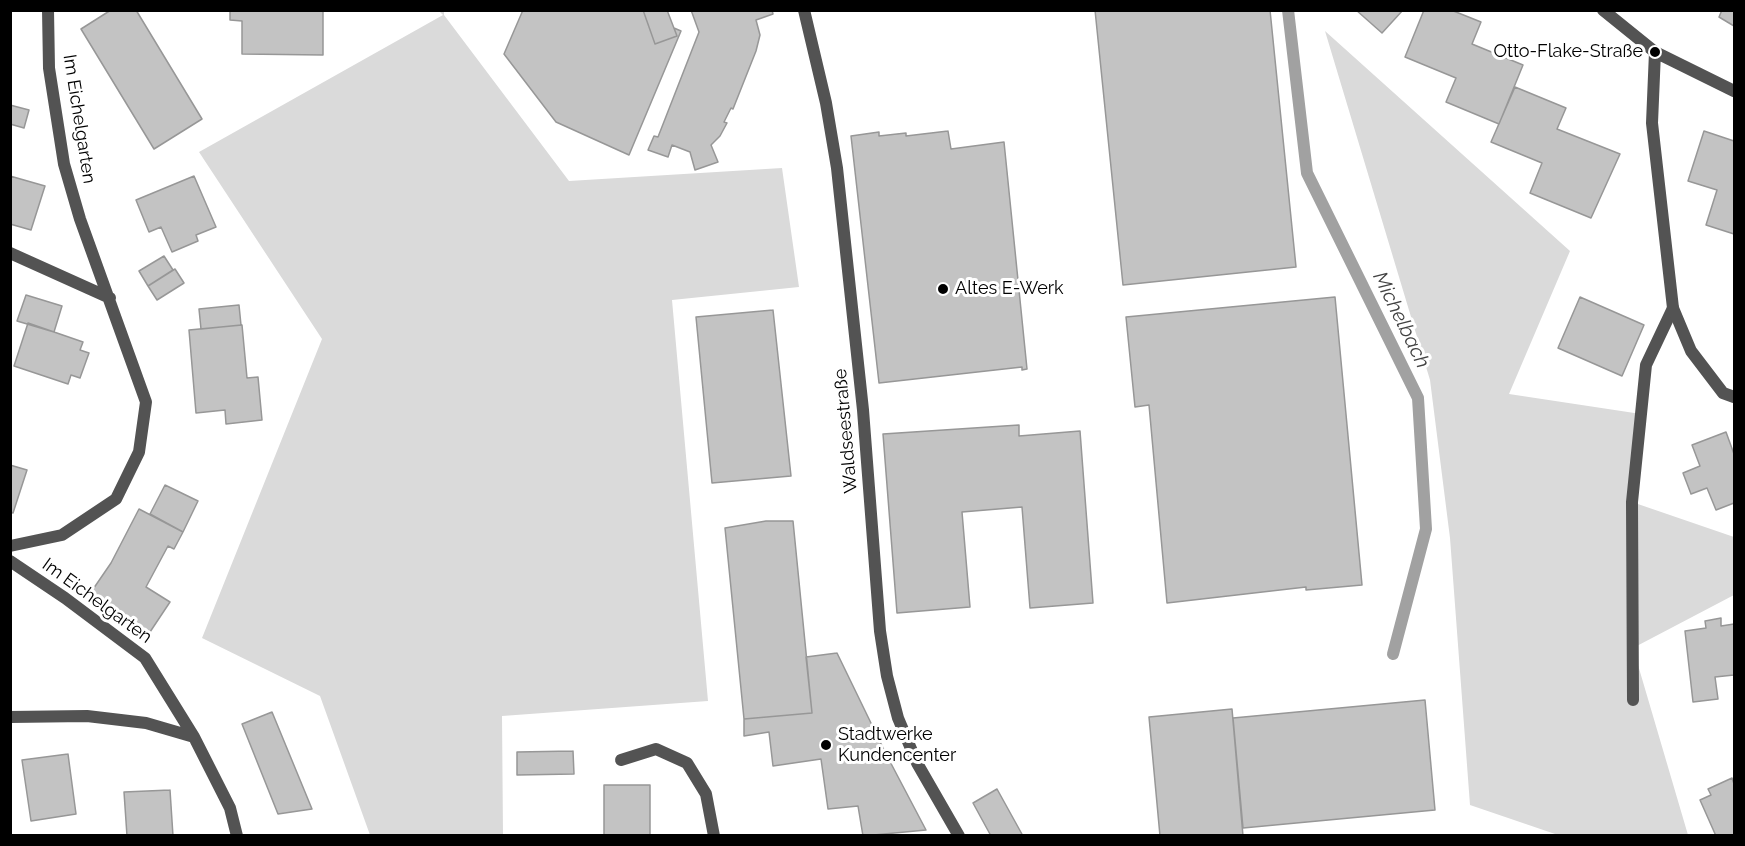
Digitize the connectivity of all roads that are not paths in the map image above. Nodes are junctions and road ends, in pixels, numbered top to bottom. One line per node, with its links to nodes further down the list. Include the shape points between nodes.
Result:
1 (48, 10): 7 (street, Im Eichelgarten, via 49,68 64,164)
2 (804, 10): 18 (street, Waldseestraße, via 837,168 887,676 898,718 917,762)
3 (1603, 10): 4 (street)
4 (1655, 52): 5 (street); 8 (street, via 1652,123)
5 (1734, 91)
6 (10, 253): 7 (street)
7 (110, 298): 10 (street, Im Eichelgarten, via 146,402 139,452 116,499 62,535)
8 (1673, 308): 9 (street, via 1691,351 1724,393); 12 (street, via 1646,365 1632,502)
9 (1734, 397)
10 (10, 546)
11 (10, 561): 14 (street, Im Eichelgarten, via 145,658)
12 (1633, 700)
13 (10, 717): 14 (street, via 87,716 146,723)
14 (194, 737): 16 (street, Im Eichelgarten, via 230,808)
15 (621, 760): 17 (street, via 656,749 687,763 706,794)
16 (237, 836)
17 (714, 836)
18 (959, 836)

